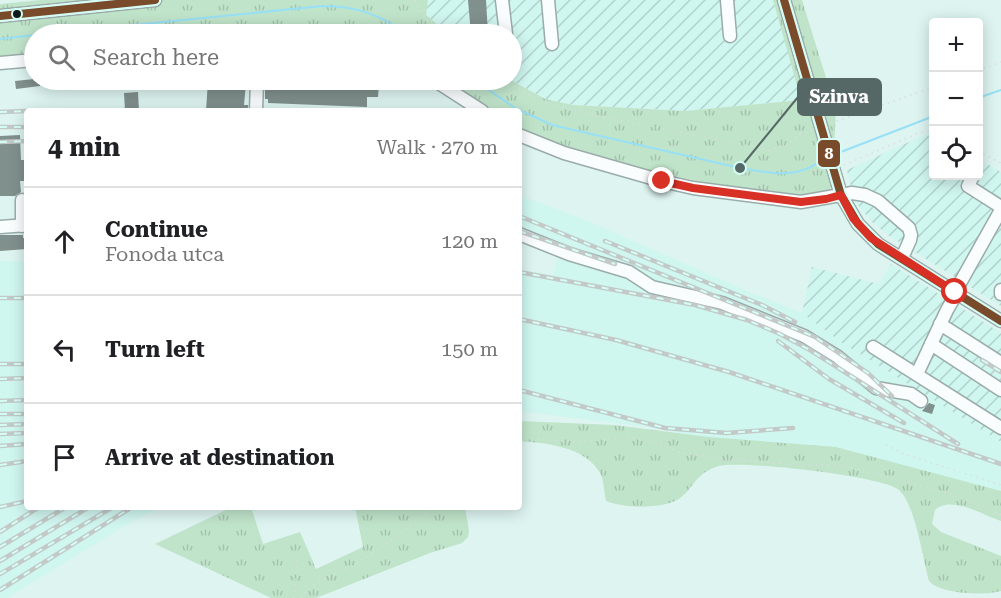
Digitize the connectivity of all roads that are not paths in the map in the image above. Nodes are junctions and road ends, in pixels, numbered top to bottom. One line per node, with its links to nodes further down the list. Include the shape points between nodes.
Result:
1 (155, 0): 6 (street)
2 (502, 0): 7 (street)
3 (548, 0): 9 (street)
4 (727, 0): 8 (street)
5 (784, 0): 18 (street, via 838,171)
6 (0, 16)
7 (505, 24)
8 (730, 36)
9 (552, 44)
10 (24, 61): 11 (street)
11 (0, 63)
12 (257, 90): 14 (street)
13 (449, 90): 15 (street)
14 (256, 108)
15 (477, 108)
16 (522, 136): 18 (street, via 564,153 693,188 801,202)
17 (971, 180): 20 (street, via 968,186)
18 (841, 195): 25 (street, via 863,231); 25 (street, via 852,193 872,198 907,225 912,235)
19 (22, 200): 21 (street)
20 (1001, 209): 26 (street)
21 (24, 217)
22 (24, 226): 23 (street)
23 (0, 227)
24 (522, 235): 34 (street, via 629,272 652,287 722,303 804,336 876,388 911,394)
25 (902, 258): 26 (street)
26 (956, 292): 27 (street); 28 (street)
27 (1001, 321)
28 (940, 324): 29 (street); 31 (street)
29 (931, 344): 32 (street); 33 (street)
30 (873, 347): 32 (street)
31 (1001, 363)
32 (917, 375): 35 (street)
33 (1001, 390)
34 (921, 401)
35 (1001, 428)

